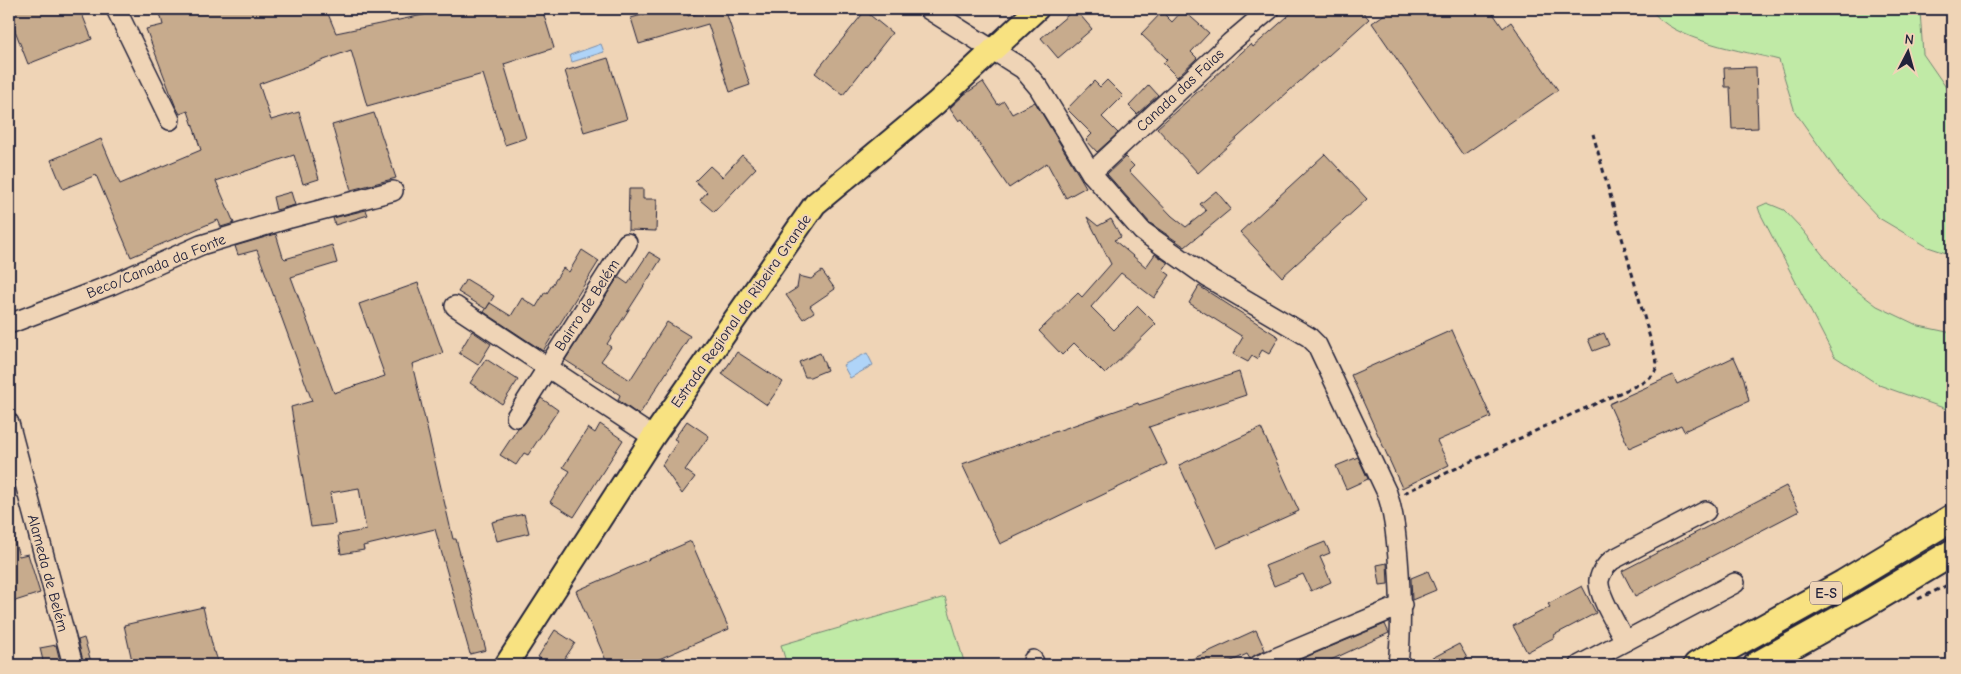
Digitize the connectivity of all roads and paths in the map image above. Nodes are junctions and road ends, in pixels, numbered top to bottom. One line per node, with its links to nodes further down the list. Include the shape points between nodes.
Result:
1 (116, 9): 6 (street)
2 (928, 9): 5 (street)
3 (1037, 9): 5 (main road, Estrada Regional da Ribeira Grande)
4 (1270, 9): 8 (street, Canada das Faias)
5 (992, 50): 8 (street, via 1023,69 1039,88); 16 (main road, Estrada Regional da Ribeira Grande, via 936,103 816,204)
6 (170, 120)
7 (1593, 134): 17 (path, via 1657,370 1642,383)
8 (1091, 173): 17 (street, via 1142,231 1207,277 1309,337 1317,345)
9 (393, 191): 12 (street, Beco/Canada da Fonte, via 202,245)
10 (627, 244): 13 (street, Bairro de Belém)
11 (455, 306): 13 (street, Bairro de Belém)
12 (9, 324)
13 (547, 367): 14 (street, Bairro de Belém); 16 (street, Bairro de Belém)
14 (516, 417)
15 (9, 423): 24 (street, Alameda de Belém)
16 (653, 437): 25 (main road, Estrada Regional da Ribeira Grande)
17 (1390, 500): 22 (street)
18 (1706, 511): 23 (street, via 1605,566 1600,590)
19 (1952, 518): 29 (highway, E-S)
20 (1952, 553): 30 (highway, E-S, via 1861,608)
21 (1735, 582): 23 (street)
22 (1402, 605): 26 (street); 27 (street)
23 (1625, 641): 28 (street)
24 (73, 665)
25 (506, 665)
26 (1259, 665)
27 (1398, 665)
28 (1580, 665)
29 (1698, 665)
30 (1756, 665)

